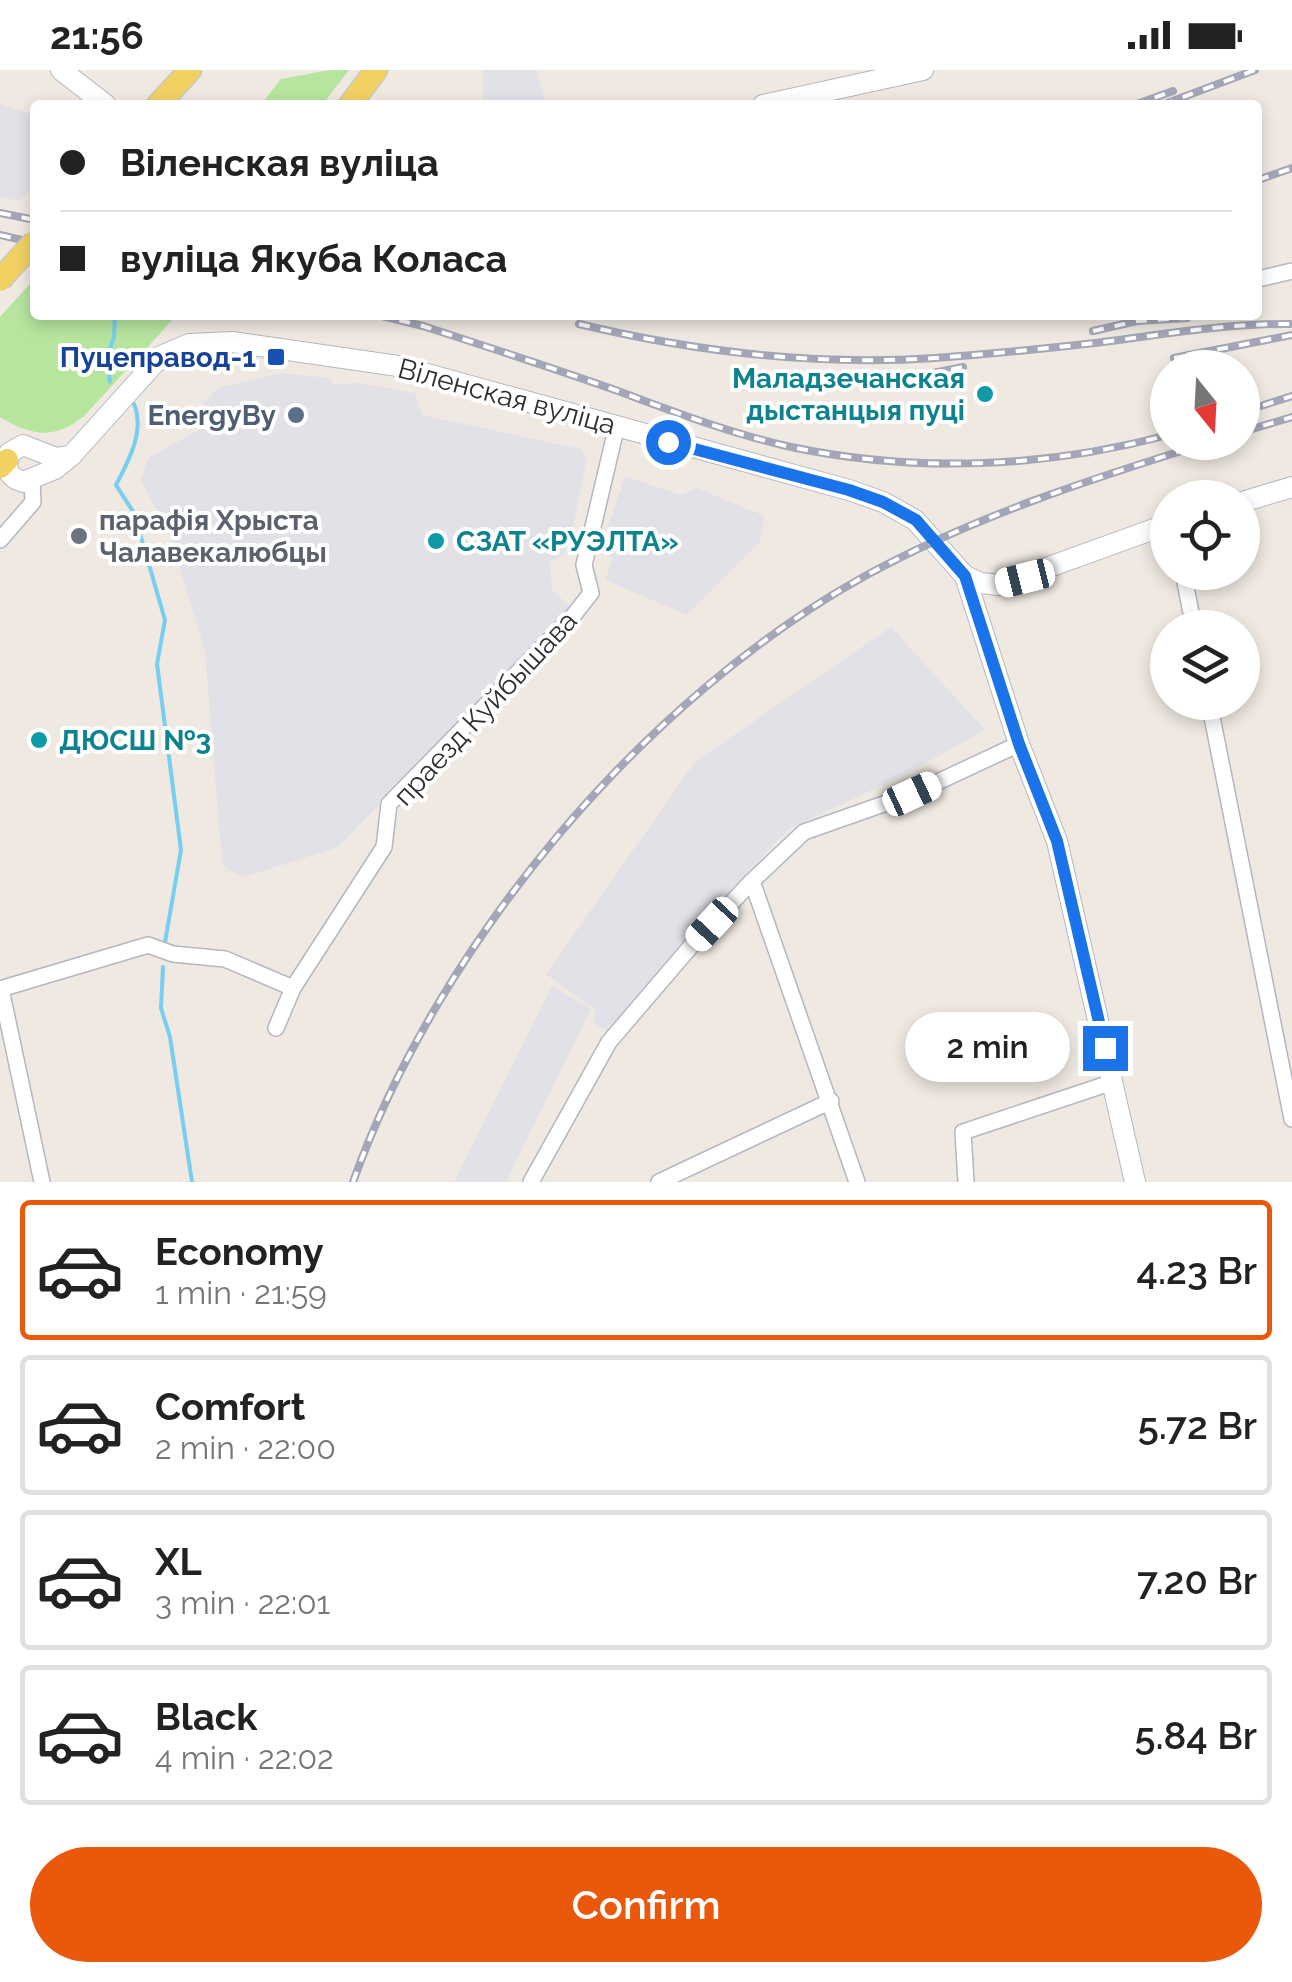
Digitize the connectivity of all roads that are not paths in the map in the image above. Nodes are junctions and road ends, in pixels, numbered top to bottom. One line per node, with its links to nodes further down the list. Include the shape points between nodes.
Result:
1 (61, 70): 5 (main road)
2 (190, 70): 6 (main road)
3 (376, 70): 7 (main road)
4 (922, 70): 8 (main road)
5 (100, 100)
6 (163, 100)
7 (354, 100)
8 (786, 100)
9 (30, 247): 12 (main road, bridge)
10 (1292, 271): 11 (street)
11 (1262, 278)
12 (0, 280)
13 (618, 425): 16 (main road, Віленская вуліца, via 398,366 204,342 162,356); 22 (main road, Віленская вуліца, via 883,502 916,520); 26 (street, праезд Куйбышава, via 584,565 591,593 389,804 384,846)
14 (41, 453): 15 (main road, via 29,445); 16 (main road); 17 (main road)
15 (5, 457): 17 (main road, via 18,481)
16 (66, 461): 17 (main road)
17 (36, 478): 21 (street, via 33,502)
18 (1292, 487): 19 (main road)
19 (1260, 497)
20 (1150, 531): 22 (main road, via 1012,582)
21 (0, 540)
22 (965, 576): 24 (main road)
23 (1213, 720): 31 (street)
24 (1019, 744): 25 (street, via 912,794 804,832); 29 (main road, via 1057,841)
25 (752, 881): 30 (street); 33 (street, via 609,1042)
26 (293, 988): 27 (street, via 225,959 148,945); 28 (street, праезд Куйбышава)
27 (1, 989): 32 (street)
28 (276, 1028)
29 (1113, 1082): 36 (street, via 963,1132); 37 (main road)
30 (831, 1101): 34 (street); 35 (street)
31 (1292, 1118)
32 (42, 1182)
33 (531, 1182)
34 (659, 1182)
35 (857, 1182)
36 (966, 1182)
37 (1135, 1182)

